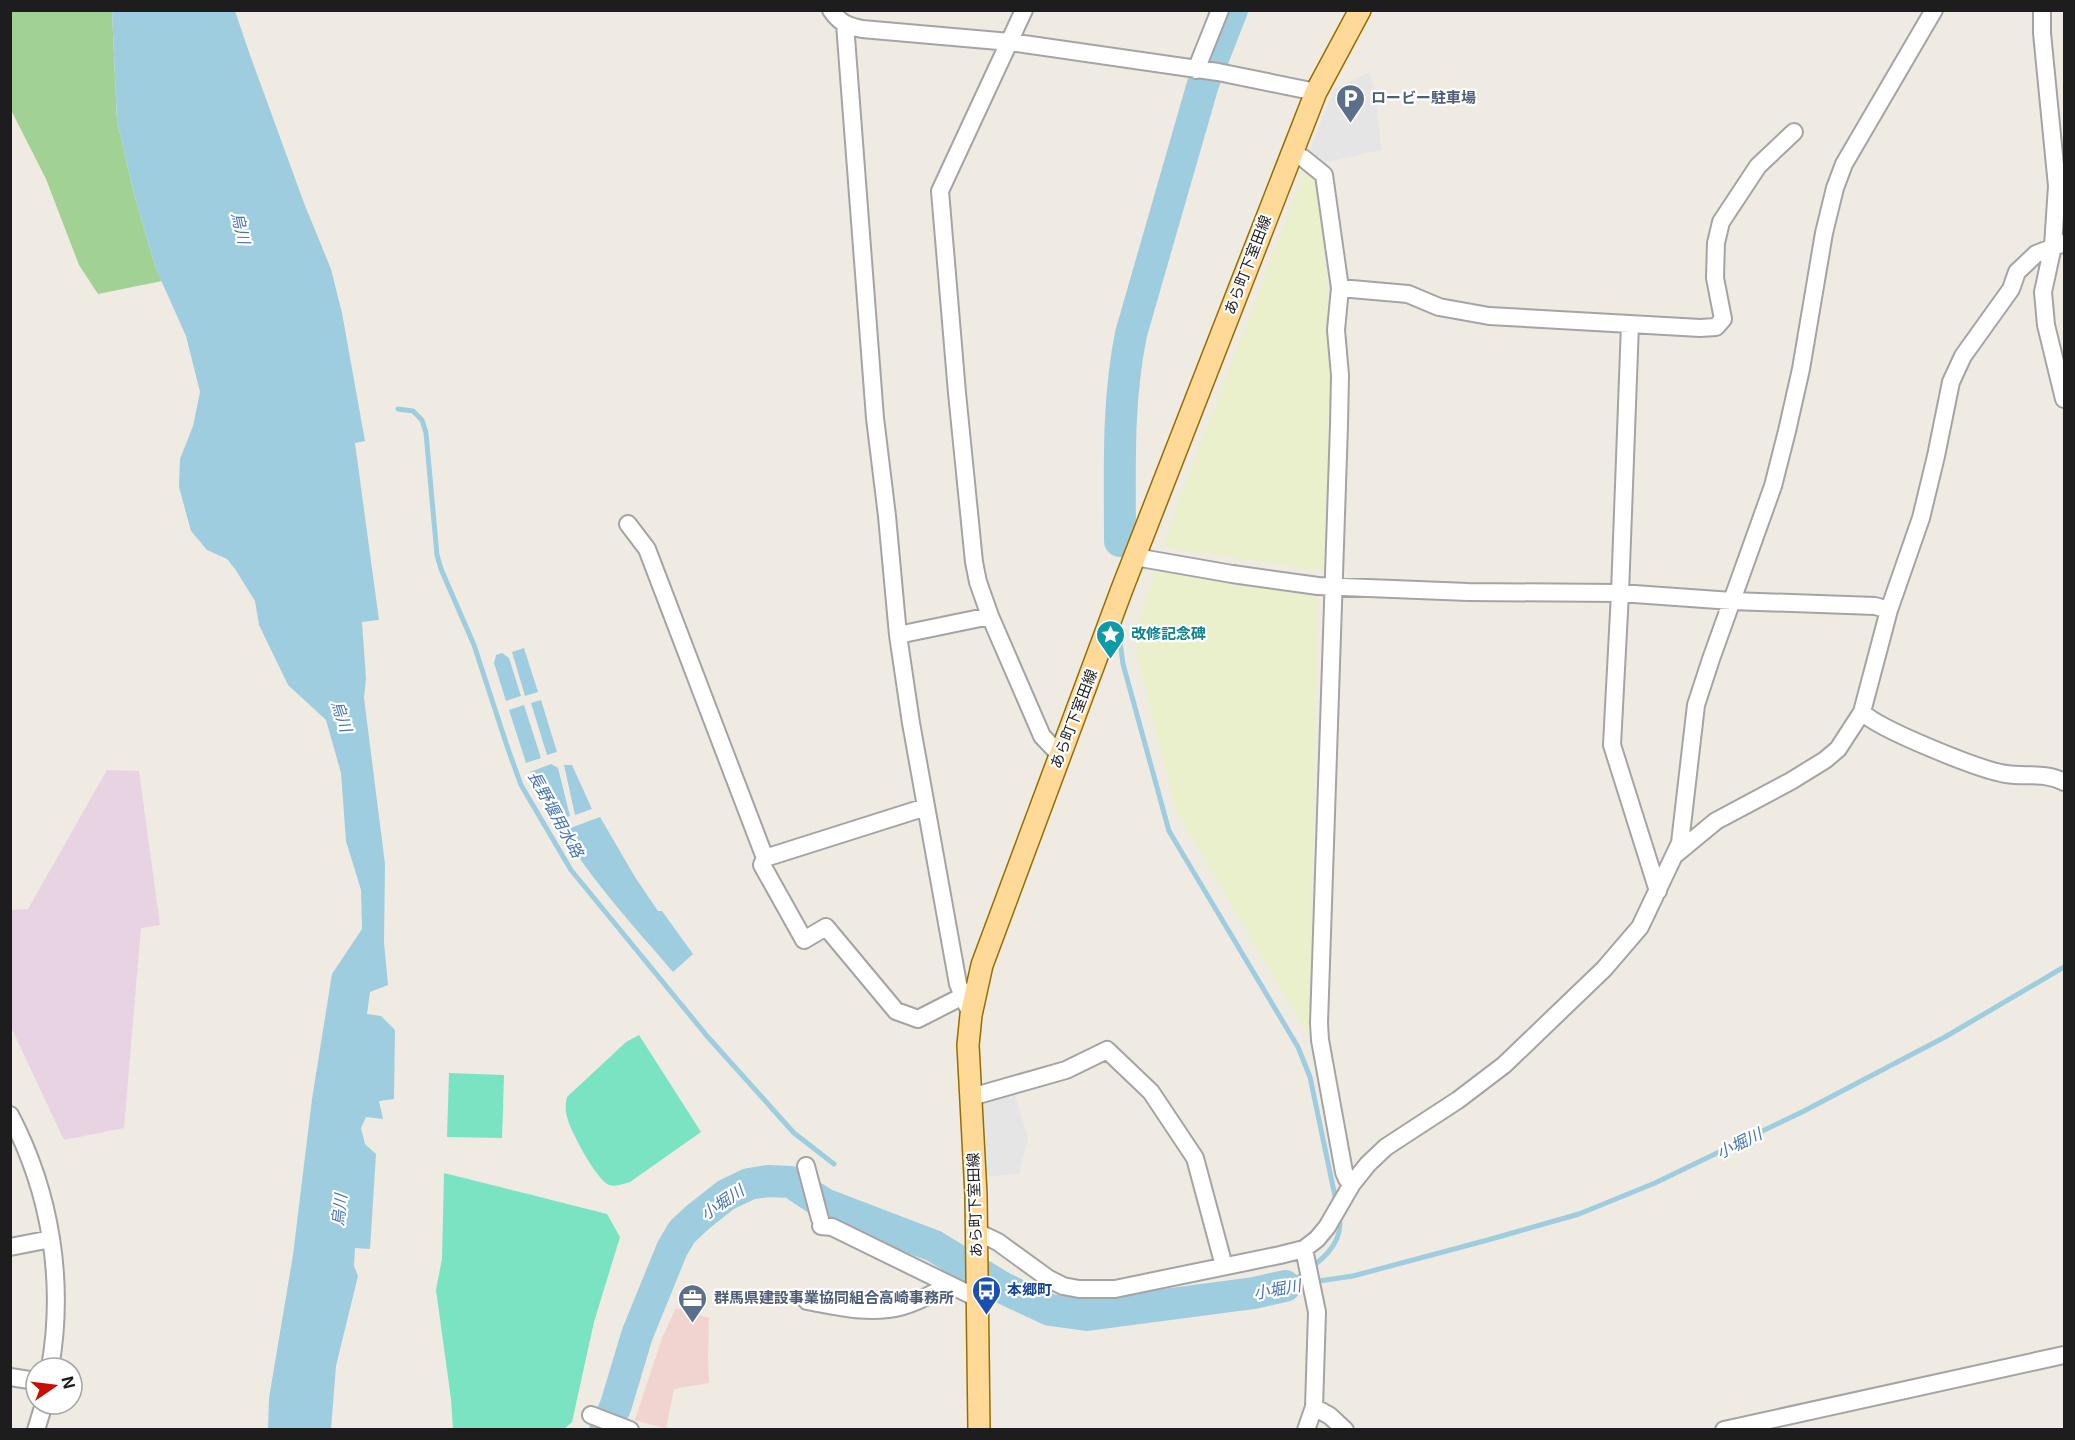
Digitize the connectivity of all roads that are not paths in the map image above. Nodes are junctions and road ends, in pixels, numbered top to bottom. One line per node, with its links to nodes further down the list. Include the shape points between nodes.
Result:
1 (831, 10): 7 (street)
2 (1024, 10): 8 (street)
3 (1220, 10): 9 (street)
4 (1360, 10): 10 (main road, あら町下室田線)
5 (1934, 10): 21 (street, via 1844,164 1835,188 1787,431 1773,486)
6 (2042, 10): 13 (street)
7 (845, 24): 8 (street, via 862,29); 24 (street, via 875,418)
8 (1010, 42): 9 (street); 23 (street, via 940,191 974,562)
9 (1206, 71): 10 (street)
10 (1316, 92): 12 (main road, あら町下室田線)
11 (1794, 132): 15 (street, via 1758,166 1720,222 1715,278 1723,319 1716,327)
12 (1291, 155): 14 (street, via 1303,158 1324,176); 18 (main road, あら町下室田線)
13 (2059, 245): 16 (street, via 2043,292 2046,325); 22 (street, via 2036,254 2018,272 1963,356 1951,382 1921,518)
14 (1340, 288): 15 (street, via 1408,294 1439,307 1489,316); 19 (street, via 1336,330 1340,385)
15 (1630, 324): 20 (street)
16 (2064, 399)
17 (628, 524): 30 (street, via 648,549)
18 (1135, 557): 19 (street); 26 (main road, あら町下室田線)
19 (1334, 587): 20 (street); 36 (street, via 1319,1023)
20 (1620, 593): 21 (street); 31 (street, via 1612,745)
21 (1732, 601): 22 (street, via 1875,606); 29 (street, via 1696,705 1680,843)
22 (1889, 610): 25 (street)
23 (990, 616): 24 (street); 26 (street, via 1042,736)
24 (898, 635): 28 (street)
25 (1862, 711): 27 (street, via 1886,727 1970,765 2005,774); 29 (street, via 1838,749 1825,760 1716,821)
26 (1060, 755): 32 (main road, あら町下室田線)
27 (2062, 777)
28 (926, 807): 30 (street); 32 (street, via 958,984)
29 (1674, 856): 31 (street)
30 (765, 858): 32 (street, via 762,865 804,940 826,927 896,1011 918,1019)
31 (1658, 891): 36 (street, via 1640,927 1604,969 1519,1052 1458,1100 1386,1146)
32 (967, 1005): 33 (main road, あら町下室田線)
33 (971, 1097): 37 (main road, あら町下室田線); 41 (street, via 1066,1070 1107,1050 1151,1092 1195,1158)
34 (10, 1115): 38 (street, via 31,1159)
35 (806, 1166): 42 (street, via 820,1222)
36 (1348, 1191): 40 (street, via 1332,1219)
37 (977, 1237): 41 (street, via 998,1242 1049,1279 1079,1289 1115,1288); 43 (main road, あら町下室田線)
38 (51, 1239): 39 (street); 46 (street, via 57,1294)
39 (10, 1247)
40 (1304, 1253): 41 (street); 47 (street, via 1317,1312)
41 (1224, 1266)
42 (950, 1285): 43 (street); 44 (street, via 905,1306 881,1310)
43 (977, 1293): 50 (main road, あら町下室田線)
44 (807, 1301)
45 (2064, 1355): 53 (street)
46 (52, 1356)
47 (1314, 1407): 51 (street); 52 (street)
48 (591, 1415): 49 (street)
49 (630, 1430)
50 (979, 1430)
51 (1306, 1430)
52 (1345, 1430)
53 (1724, 1430)

